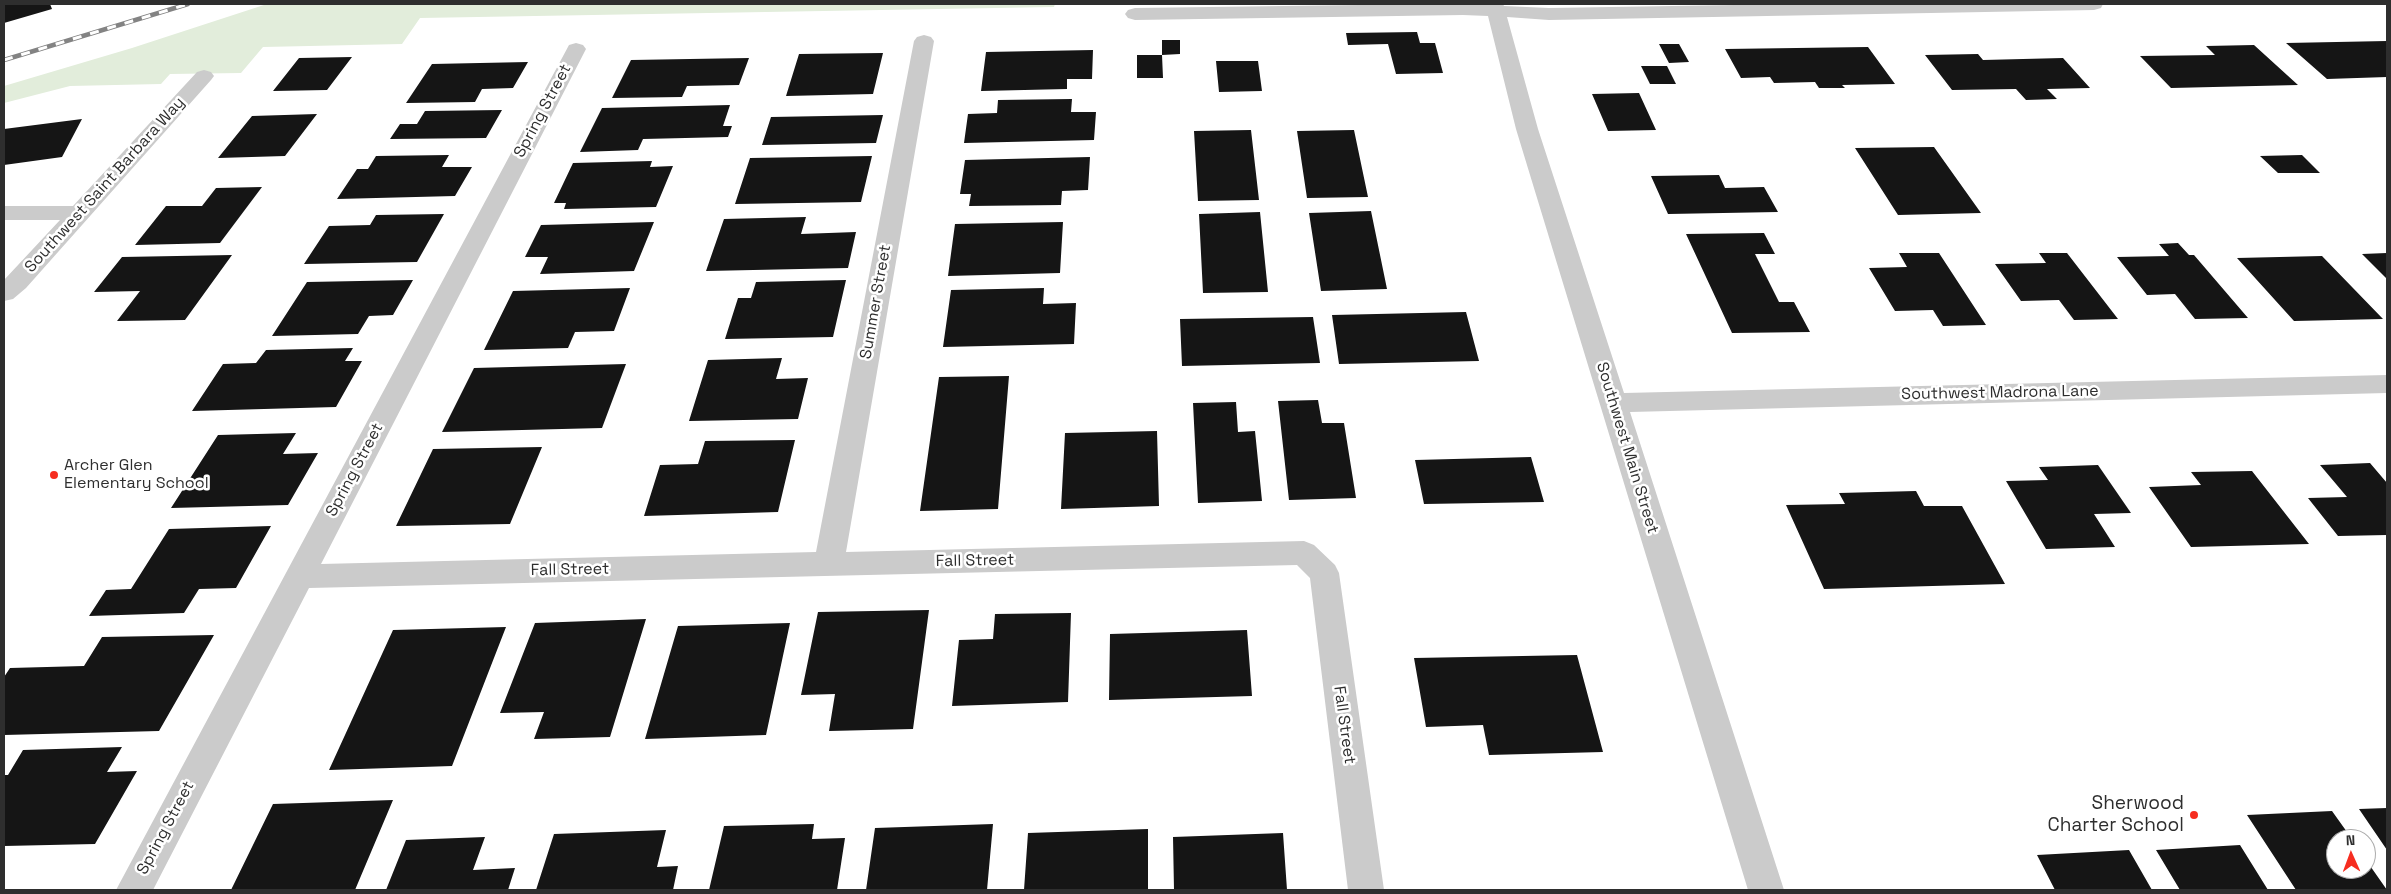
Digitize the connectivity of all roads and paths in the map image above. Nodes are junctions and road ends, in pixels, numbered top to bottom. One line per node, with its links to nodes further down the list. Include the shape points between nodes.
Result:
1 (2094, 4): 2 (street)
2 (2051, 5): 3 (street, via 1550,14)
3 (1495, 7): 4 (street); 12 (street, Southwest Main Street, via 1527,129)
4 (1135, 14)
5 (924, 41): 13 (street, Summer Street)
6 (576, 49): 14 (street, Spring Street)
7 (204, 76): 9 (street, Southwest Saint Barbara Way)
8 (4, 213): 9 (street)
9 (79, 213): 10 (street, Southwest Saint Barbara Way)
10 (4, 293)
11 (2387, 384): 12 (street, Southwest Madrona Lane)
12 (1613, 403): 17 (street, Southwest Main Street)
13 (829, 564): 14 (street, Fall Street); 16 (street, Fall Street, via 1304,553 1324,573)
14 (298, 576): 15 (street, Spring Street)
15 (134, 890)
16 (1366, 890)
17 (1766, 890)

